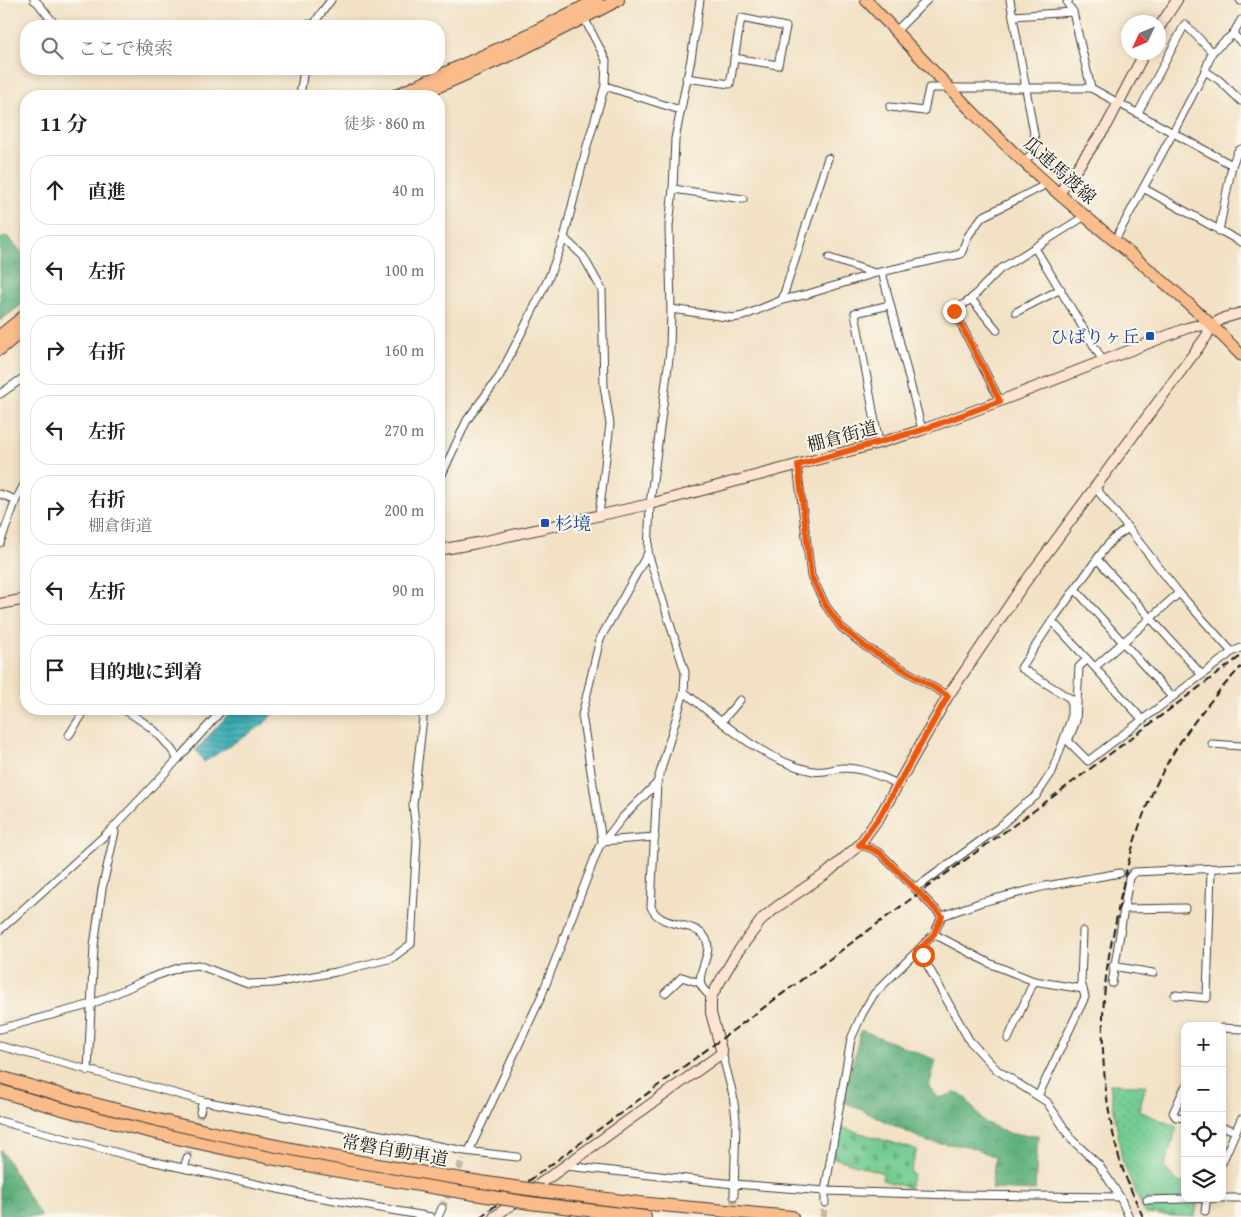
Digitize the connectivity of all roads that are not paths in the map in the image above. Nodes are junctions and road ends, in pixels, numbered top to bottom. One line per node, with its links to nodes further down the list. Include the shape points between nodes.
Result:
1 (34, 0): 14 (street)
2 (331, 0): 15 (street)
3 (618, 0): 10 (highway)
4 (700, 0): 27 (street)
5 (866, 0): 17 (main road, 瓜連馬渡線)
6 (927, 0): 17 (street)
7 (1010, 0): 12 (street)
8 (1069, 0): 11 (street, via 1067,3)
9 (1177, 0): 13 (street)
10 (589, 6): 24 (highway); 28 (street, via 606,60); 34 (highway, via 516,52)
11 (1073, 12): 12 (street); 29 (street)
12 (1013, 16): 31 (street)
13 (1166, 17)
14 (51, 20)
15 (317, 20)
16 (1241, 20): 18 (street)
17 (896, 31): 30 (main road, 瓜連馬渡線)
18 (1233, 34): 19 (street); 20 (street)
19 (1241, 42)
20 (1212, 52): 23 (street); 39 (street, via 1185,24)
21 (734, 58): 21 (street, via 741,18 786,27 778,65); 27 (street, via 730,84)
22 (1141, 60): 36 (street)
23 (1204, 71): 35 (street); 40 (street)
24 (445, 73)
25 (303, 75): 32 (street)
26 (441, 75): 33 (highway)
27 (686, 78): 38 (street)
28 (605, 86): 38 (street); 52 (street)
29 (1091, 88): 31 (street); 36 (street)
30 (952, 89): 31 (street); 37 (street, via 929,88 924,111); 43 (main road, 瓜連馬渡線)
31 (1026, 89): 43 (street, via 1036,148)
32 (301, 90)
33 (408, 90)
34 (430, 90)
35 (1241, 101)
36 (1119, 103): 39 (street); 48 (street, via 1097,142)
37 (890, 107)
38 (680, 110): 47 (street)
39 (1138, 113): 40 (street)
40 (1173, 133): 44 (street); 46 (street)
41 (1241, 149): 44 (street)
42 (828, 158): 60 (street)
43 (1022, 160): 45 (main road, 瓜連馬渡線)
44 (1232, 165): 51 (street)
45 (1046, 182): 48 (main road, 瓜連馬渡線); 57 (street, via 982,218 968,236 961,254)
46 (1143, 188): 51 (street); 53 (street)
47 (673, 189): 49 (street); 62 (street, via 669,226)
48 (1059, 194): 50 (main road, 瓜連馬渡線)
49 (744, 199)
50 (1085, 216): 53 (main road, 瓜連馬渡線); 55 (street)
51 (1219, 231): 54 (street)
52 (564, 238): 79 (street, via 549,277 499,377 467,420); 85 (street, via 583,256 602,290 604,386 610,424)
53 (1115, 240): 66 (main road, 瓜連馬渡線)
54 (1241, 242)
55 (1035, 248): 58 (street); 59 (street, via 999,270)
56 (829, 258): 57 (street)
57 (879, 273): 60 (street); 61 (street)
58 (1061, 289): 63 (street); 72 (street)
59 (971, 299): 67 (street); 75 (street, via 954,311)
60 (782, 300): 62 (street, via 734,318)
61 (890, 305): 76 (street); 77 (street, via 855,313)
62 (671, 309): 84 (street, via 670,351)
63 (1016, 312)
64 (1241, 313): 66 (street, 棚倉街道)
65 (20, 320): 69 (highway)
66 (1212, 325): 71 (main road, 瓜連馬渡線); 72 (street, 棚倉街道, via 1186,328); 80 (street)
67 (997, 330)
68 (20, 332): 70 (highway)
69 (0, 336)
70 (0, 348)
71 (1241, 355)
72 (1103, 361): 75 (street, 棚倉街道)
73 (20, 380): 74 (street)
74 (0, 394)
75 (1000, 401): 76 (street, 棚倉街道)
76 (922, 430): 77 (street, 棚倉街道)
77 (879, 443): 78 (street, 棚倉街道)
78 (798, 465): 84 (street, 棚倉街道); 104 (street, via 811,576 826,606 841,627 866,647)
79 (445, 468)
80 (1094, 486): 86 (street); 104 (street)
81 (20, 492): 83 (street)
82 (0, 494): 83 (street)
83 (16, 500): 87 (street)
84 (650, 504): 85 (street, 棚倉街道); 89 (street)
85 (598, 515): 88 (street, 棚倉街道)
86 (1128, 528): 90 (street, via 1113,539); 92 (street)
87 (0, 543)
88 (445, 547)
89 (648, 553): 103 (street, via 685,672); 121 (street, via 600,639 582,715)
90 (1097, 559): 91 (street); 95 (street)
91 (1075, 589): 96 (street); 97 (street)
92 (1178, 593): 95 (street); 99 (street)
93 (20, 600): 94 (street)
94 (0, 604)
95 (1150, 618): 97 (street); 102 (street)
96 (1052, 621): 100 (street); 126 (street, via 1021,668 1071,699 1071,719 1052,772 1030,802)
97 (1123, 642): 101 (street); 105 (street)
98 (1241, 648): 99 (street)
99 (1232, 652): 102 (street)
100 (1087, 659): 101 (street); 111 (street, via 1079,667 1076,721 1068,741 1088,761)
101 (1095, 667): 111 (street)
102 (1202, 675): 105 (street)
103 (684, 692): 112 (street); 117 (street)
104 (948, 696): 118 (street)
105 (1172, 696): 111 (street)
106 (740, 700): 112 (street)
107 (82, 715): 113 (street)
108 (133, 715): 116 (street, via 152,727)
109 (217, 715): 116 (street)
110 (423, 715): 143 (street, via 413,805 417,840 411,944 392,958 274,983 248,984 198,965 181,967)
111 (1142, 719)
112 (722, 721): 118 (street, via 758,750 799,767 815,771 866,770)
113 (69, 735)
114 (1212, 744): 115 (street)
115 (1241, 746)
116 (178, 759): 119 (street)
117 (657, 783): 120 (street); 121 (street)
118 (898, 784): 122 (street)
119 (113, 828): 130 (street); 143 (street, via 115,832 94,946)
120 (655, 837): 121 (street); 137 (street, via 651,906 661,919 704,935 708,948)
121 (602, 841): 162 (street, via 541,997)
122 (859, 845): 126 (street, via 880,853); 142 (street, via 827,873 763,918 736,954)
123 (1241, 867): 124 (street)
124 (1211, 869): 128 (street, via 1134,872 1129,878); 141 (street, via 1207,998)
125 (1120, 873): 129 (street, via 1046,886)
126 (914, 887): 129 (street)
127 (1186, 908): 128 (street)
128 (1123, 910): 134 (street)
129 (942, 916): 132 (street)
130 (0, 930)
131 (1083, 932): 139 (street)
132 (934, 934): 133 (street); 136 (street)
133 (919, 950): 153 (street, via 969,1040 997,1070); 170 (street, via 874,994 851,1039)
134 (1113, 966): 135 (street); 138 (street)
135 (1153, 973)
136 (1034, 982): 139 (street); 147 (street)
137 (700, 983): 140 (street, via 682,977); 142 (street)
138 (1112, 983)
139 (1083, 988): 153 (street, via 1085,997)
140 (665, 993)
141 (1175, 995)
142 (711, 997): 149 (street, via 710,1013)
143 (92, 1004): 145 (street); 150 (street)
144 (1226, 1028): 146 (street)
145 (0, 1029)
146 (1241, 1029)
147 (1008, 1040)
148 (0, 1046): 150 (street)
149 (722, 1053): 167 (street); 169 (street, via 736,1119)
150 (88, 1071): 155 (street)
151 (0, 1077): 185 (highway, 常磐自動車道, bridge, via 278,1146 399,1169 648,1204)
152 (0, 1091): 184 (highway, 常磐自動車道, bridge, via 103,1119 276,1159 493,1198)
153 (1038, 1096): 172 (street, via 1047,1102 1072,1140 1099,1165)
154 (1181, 1096): 157 (street, via 1173,1113)
155 (203, 1101): 156 (street); 162 (street)
156 (200, 1112)
157 (1181, 1117)
158 (1241, 1119): 161 (street)
159 (0, 1121): 168 (street)
160 (1226, 1127): 161 (street)
161 (1236, 1131): 164 (street)
162 (467, 1151): 163 (street); 166 (street)
163 (516, 1157)
164 (1225, 1157)
165 (188, 1158): 168 (street)
166 (463, 1159)
167 (566, 1166): 169 (street); 183 (street)
168 (184, 1168): 181 (street, via 301,1194)
169 (734, 1184): 170 (street); 171 (street)
170 (825, 1191): 172 (street); 178 (street)
171 (734, 1196)
172 (1120, 1197): 186 (street)
173 (1226, 1198): 174 (street)
174 (1241, 1198)
175 (1181, 1199): 176 (street)
176 (1147, 1200)
177 (1206, 1202): 180 (street)
178 (825, 1204)
179 (442, 1208): 182 (street)
180 (1205, 1211)
181 (431, 1217)
182 (438, 1217)
183 (494, 1217)
184 (646, 1217)
185 (792, 1217)
186 (1129, 1217)

